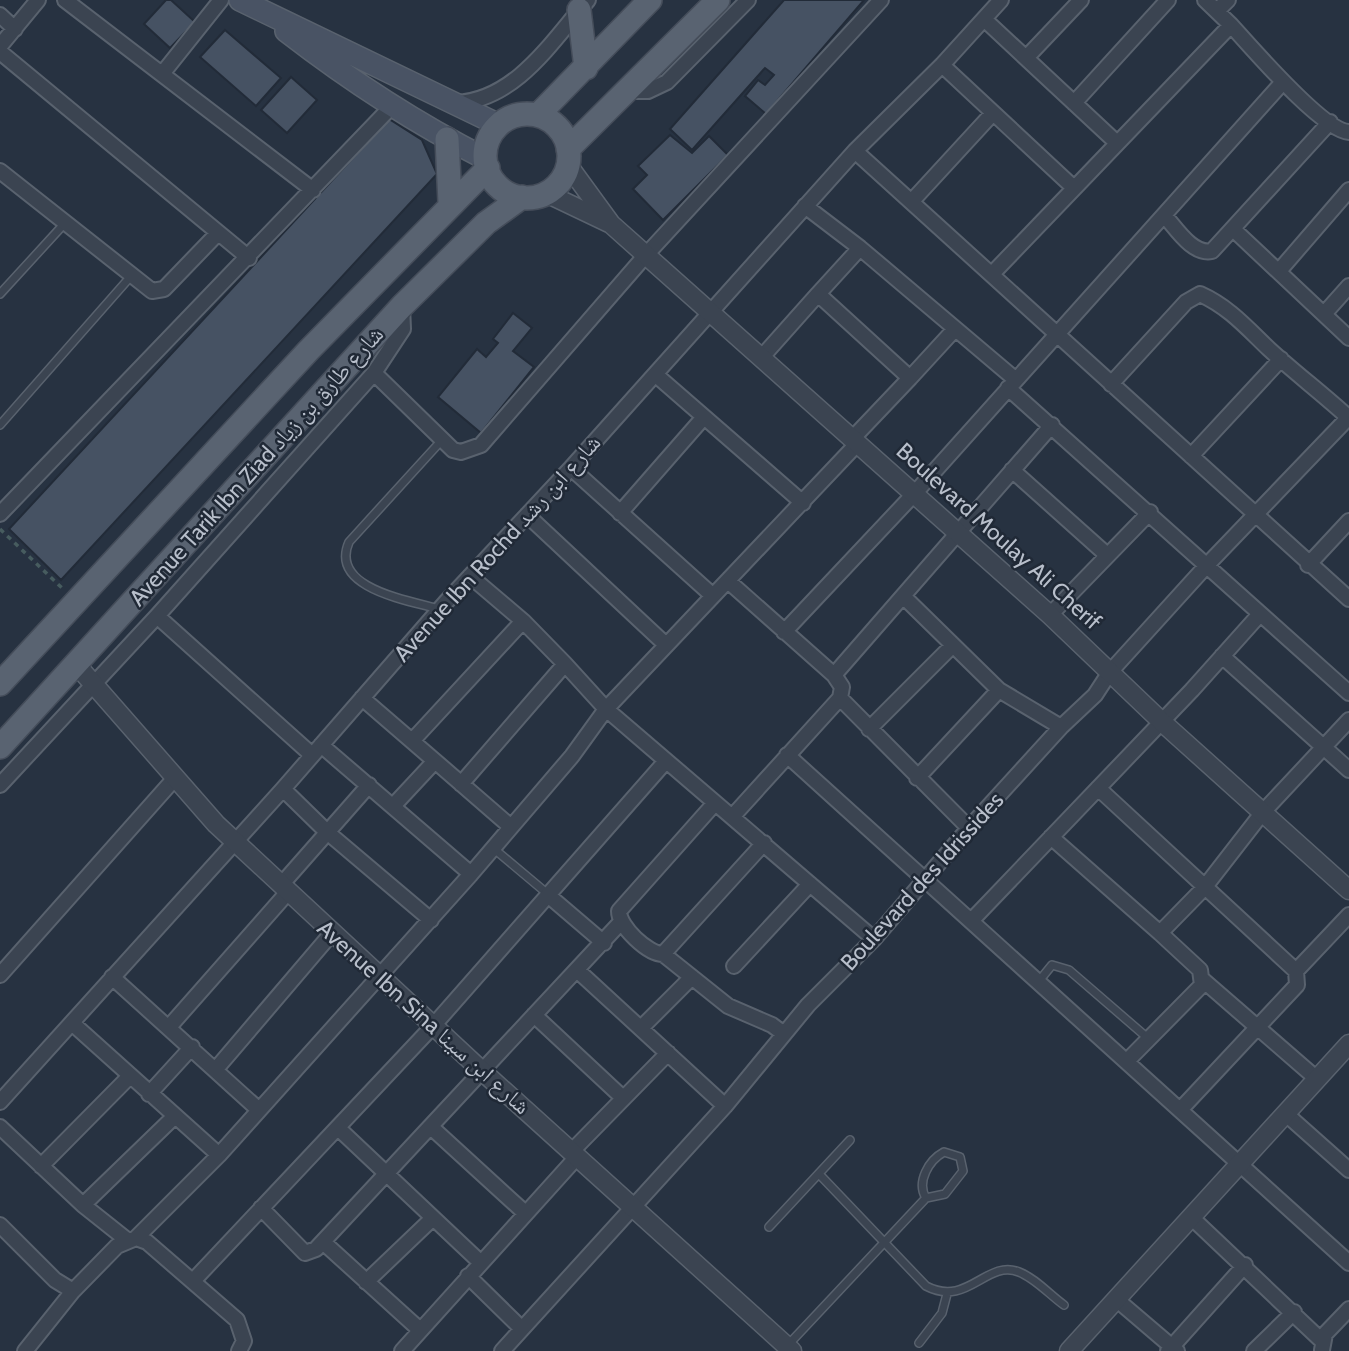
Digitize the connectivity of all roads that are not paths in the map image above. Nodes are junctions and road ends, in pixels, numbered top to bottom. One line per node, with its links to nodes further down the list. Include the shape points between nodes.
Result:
1 (38, 0): 20 (street)
2 (65, 0): 26 (street)
3 (221, 0): 26 (street)
4 (240, 0): 15 (main road)
5 (650, 0): 25 (main road)
6 (718, 0): 28 (main road)
7 (748, 0): 28 (street, via 667,82 648,91)
8 (881, 0): 58 (street)
9 (1001, 0): 18 (street, Avenue Ibn Rochd شارع ابن رشد)
10 (1081, 0): 23 (street)
11 (1168, 0): 30 (street)
12 (1205, 0): 16 (street)
13 (1228, 0): 16 (street)
14 (584, 5): 25 (main road); 29 (street, via 507,87 482,99)
15 (260, 10): 29 (main road, via 390,69); 31 (main road, via 327,63)
16 (1217, 11): 19 (street)
17 (0, 15): 20 (street)
18 (984, 19): 23 (street); 24 (street, Avenue Ibn Rochd شارع ابن رشد)
19 (1231, 25): 27 (street); 38 (street)
20 (15, 29): 21 (street)
21 (0, 46)
22 (0, 52): 56 (street)
23 (1026, 58): 30 (street)
24 (942, 65): 32 (street); 39 (street, Avenue Ibn Rochd شارع ابن رشد)
25 (586, 68): 33 (main road)
26 (162, 74): 44 (street)
27 (1283, 82): 34 (street); 51 (street)
28 (628, 91): 40 (main road)
29 (450, 103): 35 (main road)
30 (1074, 103): 38 (street)
31 (393, 105): 37 (main road); 44 (street)
32 (993, 113): 43 (street); 48 (street)
33 (538, 115): 35 (main road, via 524,114); 40 (main road, via 560,130)
34 (1330, 122): 36 (street); 55 (street)
35 (499, 125): 41 (main road, Avenue Tarik Ibn Ziad شارع طارق بن زياد, via 491,135)
36 (1349, 132)
37 (447, 139): 41 (main road); 49 (main road)
38 (1117, 143): 43 (street)
39 (855, 151): 48 (street); 50 (street, Avenue Ibn Rochd شارع ابن رشد)
40 (568, 157): 47 (main road); 54 (street, Boulevard Moulay Ali Cherif)
41 (487, 163): 46 (main road, via 498,186); 49 (main road, Avenue Tarik Ibn Ziad شارع طارق بن زياد)
42 (0, 170): 52 (street)
43 (1074, 188): 61 (street)
44 (313, 190): 59 (street)
45 (1349, 190): 60 (street)
46 (522, 197): 47 (main road, Avenue Tarik Ibn Ziad شارع طارق بن زياد); 53 (main road, Avenue Tarik Ibn Ziad شارع طارق بن زياد)
47 (552, 197): 53 (main road); 54 (street, Boulevard Moulay Ali Cherif)
48 (912, 201): 61 (street)
49 (450, 203): 118 (main road, Avenue Tarik Ibn Ziad شارع طارق بن زياد)
50 (805, 206): 57 (street); 68 (street, Avenue Ibn Rochd شارع ابن رشد)
51 (1164, 215): 55 (street, via 1200,252 1212,251); 70 (street)
52 (65, 222): 62 (street); 64 (lane)
53 (485, 223): 66 (main road, Avenue Tarik Ibn Ziad شارع طارق بن زياد)
54 (611, 224): 58 (street, Boulevard Moulay Ali Cherif)
55 (1233, 229): 60 (street)
56 (218, 233): 59 (street); 62 (street, via 164,289 152,291)
57 (860, 248): 65 (street); 69 (street)
58 (645, 256): 68 (street, Boulevard Moulay Ali Cherif); 83 (street, via 481,444 461,452)
59 (249, 258): 92 (street)
60 (1279, 271): 67 (street)
61 (992, 274): 70 (street)
62 (132, 275): 81 (lane)
63 (1349, 286): 67 (street)
64 (0, 293)
65 (818, 295): 72 (street); 76 (street)
66 (402, 306): 74 (street, via 403,329); 114 (main road, Avenue Tarik Ibn Ziad شارع طارق بن زياد)
67 (1324, 313): 71 (street)
68 (709, 314): 72 (street, Boulevard Moulay Ali Cherif); 75 (street, Avenue Ibn Rochd شارع ابن رشد)
69 (955, 329): 76 (street); 77 (street)
70 (1056, 333): 77 (street); 78 (street)
71 (1349, 338)
72 (761, 358): 84 (street, Boulevard Moulay Ali Cherif)
73 (1281, 359): 78 (street, via 1231,312 1200,295 1186,302); 80 (street); 85 (street)
74 (374, 373): 83 (street); 108 (street)
75 (656, 374): 79 (street); 86 (street, Avenue Ibn Rochd شارع ابن رشد)
76 (909, 378): 84 (street)
77 (1012, 384): 82 (street); 88 (street)
78 (1111, 384): 85 (street)
79 (705, 417): 89 (street); 91 (street)
80 (1349, 418): 93 (street, Boulevard des Idrissides)
81 (0, 425)
82 (1052, 425): 87 (street); 90 (street)
83 (442, 440): 105 (lane, via 349,542 344,562 357,578 384,594)
84 (855, 441): 88 (street, Boulevard Moulay Ali Cherif); 89 (street)
85 (1191, 456): 93 (street)
86 (571, 468): 91 (street); 94 (street, Avenue Ibn Rochd شارع ابن رشد)
87 (1012, 470): 96 (street); 97 (street)
88 (914, 494): 96 (street, Boulevard Moulay Ali Cherif); 110 (street)
89 (803, 503): 101 (street)
90 (1150, 512): 97 (street); 98 (street)
91 (620, 513): 102 (street)
92 (0, 514)
93 (1256, 514): 98 (street, Boulevard des Idrissides); 99 (street)
94 (527, 515): 100 (street, Avenue Ibn Rochd شارع ابن رشد); 111 (street)
95 (1349, 521): 99 (street)
96 (958, 535): 103 (street); 107 (street, Boulevard Moulay Ali Cherif)
97 (1107, 555): 107 (street)
98 (1208, 564): 106 (street); 116 (street, Boulevard des Idrissides)
99 (1308, 565): 104 (street)
100 (470, 576): 105 (street, Avenue Ibn Rochd شارع ابن رشد); 109 (street)
101 (727, 580): 102 (street); 110 (street)
102 (712, 596): 111 (street)
103 (905, 598): 112 (street); 117 (street)
104 (1349, 599)
105 (440, 610): 122 (street, Avenue Ibn Rochd شارع ابن رشد)
106 (1260, 614): 113 (street); 121 (street)
107 (1050, 615): 116 (street, Boulevard Moulay Ali Cherif)
108 (157, 616): 119 (street); 132 (street)
109 (523, 621): 115 (street); 129 (street)
110 (784, 632): 117 (street)
111 (665, 644): 124 (street)
112 (953, 645): 120 (street); 128 (street)
113 (1222, 656): 126 (street); 131 (street)
114 (75, 663): 119 (street, Avenue Ibn Sina شارع ابن سينا); 130 (main road, Avenue Tarik Ibn Ziad شارع طارق بن زياد)
115 (565, 664): 124 (street); 139 (street)
116 (1110, 672): 126 (street, Boulevard Moulay Ali Cherif); 127 (street, Boulevard des Idrissides, via 1095,695)
117 (834, 675): 123 (street, via 842,687)
118 (0, 684)
119 (94, 684): 137 (street, Avenue Ibn Sina شارع ابن سينا); 140 (street)
120 (999, 690): 127 (street); 138 (street)
121 (1349, 694)
122 (362, 698): 129 (street); 132 (street, Avenue Ibn Rochd شارع ابن رشد)
123 (840, 698): 128 (street); 133 (street)
124 (606, 709): 135 (street); 148 (street)
125 (1349, 720): 131 (street)
126 (1162, 722): 143 (street); 146 (street, Boulevard Moulay Ali Cherif)
127 (1061, 727): 149 (street, Boulevard des Idrissides)
128 (869, 729): 138 (street)
129 (412, 741): 134 (street)
130 (0, 747)
131 (1324, 748): 136 (street); 146 (street)
132 (316, 750): 141 (street); 142 (street, Avenue Ibn Rochd شارع ابن رشد)
133 (787, 755): 147 (street); 156 (street)
134 (435, 761): 139 (street); 145 (street)
135 (666, 761): 144 (street); 161 (street)
136 (1349, 770)
137 (176, 777): 152 (street, Avenue Ibn Sina شارع ابن سينا); 174 (street)
138 (917, 778): 149 (street)
139 (461, 784): 148 (street)
140 (0, 785)
141 (369, 785): 145 (street); 150 (street)
142 (283, 789): 150 (street); 152 (street, Avenue Ibn Rochd شارع ابن رشد)
143 (1098, 789): 151 (street); 158 (street)
144 (715, 803): 147 (street); 165 (street, via 621,908)
145 (394, 805): 155 (street)
146 (1264, 812): 158 (street); 160 (street, Boulevard Moulay Ali Cherif)
147 (732, 817): 153 (street)
148 (512, 827): 154 (street)
149 (969, 828): 156 (street, Boulevard des Idrissides)
150 (327, 832): 159 (street); 163 (street)
151 (1051, 837): 164 (street); 167 (street)
152 (234, 841): 159 (street, Avenue Ibn Sina شارع ابن سينا); 177 (street, Avenue Ibn Rochd شارع ابن رشد)
153 (764, 844): 157 (street); 170 (street)
154 (493, 848): 155 (street); 161 (lane)
155 (471, 874): 163 (street)
156 (926, 879): 164 (street); 168 (street, Boulevard des Idrissides)
157 (810, 884): 168 (street); 171 (street)
158 (1204, 888): 167 (street); 173 (street)
159 (284, 889): 166 (street, Avenue Ibn Sina شارع ابن سينا); 184 (street)
160 (1349, 890)
161 (549, 896): 169 (street); 182 (street)
162 (1349, 915): 173 (street)
163 (431, 920): 175 (street)
164 (971, 920): 179 (street)
165 (621, 922): 169 (street); 170 (street, via 654,952)
166 (332, 933): 175 (street, Avenue Ibn Sina شارع ابن سينا); 192 (street)
167 (1160, 933): 178 (street, via 1200,970)
168 (874, 939): 186 (street, Boulevard des Idrissides)
169 (604, 943): 172 (street)
170 (663, 954): 176 (street)
171 (734, 966)
172 (577, 970): 180 (street); 185 (street)
173 (1296, 971): 183 (street, via 1297,985)
174 (0, 975)
175 (380, 976): 182 (street, Avenue Ibn Sina شارع ابن سينا); 200 (street)
176 (692, 976): 185 (street); 186 (street, via 728,1006)
177 (112, 977): 181 (street, Avenue Ibn Rochd شارع ابن رشد); 184 (street)
178 (1203, 980): 183 (street); 187 (street, via 1200,990)
179 (1039, 981): 187 (lane, via 1052,965 1061,965); 191 (street)
180 (534, 1015): 193 (street); 197 (street)
181 (72, 1023): 194 (street); 198 (street, Avenue Ibn Rochd شارع ابن رشد)
182 (433, 1026): 193 (street, Avenue Ibn Sina شارع ابن سينا); 206 (street)
183 (1257, 1026): 195 (street); 201 (street)
184 (169, 1027): 189 (street)
185 (641, 1028): 190 (street)
186 (784, 1034): 199 (street, Boulevard des Idrissides)
187 (1150, 1040): 191 (street)
188 (1349, 1044): 195 (street)
189 (192, 1047): 192 (street); 196 (street)
190 (668, 1053): 197 (street); 199 (street)
191 (1127, 1061): 201 (street)
192 (216, 1069): 200 (street)
193 (482, 1071): 205 (street); 208 (street, Avenue Ibn Sina شارع ابن سينا)
194 (130, 1077): 196 (street); 212 (street)
195 (1317, 1079): 202 (street)
196 (149, 1094): 203 (street)
197 (623, 1098): 208 (street)
198 (0, 1102)
199 (725, 1106): 217 (street, Boulevard des Idrissides)
200 (259, 1110): 209 (street)
201 (1180, 1110): 211 (street)
202 (1286, 1114): 210 (street); 211 (street)
203 (174, 1116): 209 (street); 216 (street)
204 (0, 1127): 212 (street)
205 (431, 1127): 214 (street); 219 (street)
206 (338, 1128): 214 (street); 218 (street)
207 (849, 1140): 213 (lane)
208 (574, 1154): 217 (street, Avenue Ibn Sina شارع ابن سينا); 219 (street)
209 (219, 1156): 224 (street)
210 (1346, 1161)
211 (1240, 1164): 220 (street); 228 (street)
212 (41, 1166): 216 (street)
213 (819, 1174): 223 (lane); 226 (lane)
214 (386, 1176): 221 (street); 225 (street)
215 (926, 1198): 215 (lane, via 922,1187 931,1163 944,1152 953,1152 960,1157 963,1171 951,1189 938,1198); 226 (lane)
216 (83, 1205): 224 (street)
217 (633, 1206): 239 (street, Boulevard des Idrissides); 243 (street, Avenue Ibn Sina شارع ابن سينا)
218 (261, 1208): 225 (street, via 305,1252); 231 (street)
219 (524, 1212): 227 (street)
220 (1191, 1217): 229 (street); 235 (street)
221 (433, 1218): 227 (street); 232 (street)
222 (0, 1224): 233 (street, via 55,1280)
223 (769, 1227)
224 (131, 1239): 231 (street, via 156,1247); 233 (street)
225 (323, 1242): 232 (street)
226 (885, 1244): 234 (lane, via 926,1286); 243 (lane)
227 (480, 1262): 230 (street)
228 (1349, 1263)
229 (1245, 1265): 238 (street); 244 (street)
230 (468, 1276): 239 (street); 240 (street)
231 (193, 1281): 246 (street, via 237,1320 244,1341)
232 (366, 1282): 240 (street)
233 (74, 1291): 245 (street)
234 (947, 1294): 236 (lane, via 1009,1270 1020,1272); 241 (lane, via 942,1313)
235 (1116, 1299): 244 (street); 249 (street)
236 (1064, 1305)
237 (1349, 1309): 242 (street)
238 (1293, 1312): 242 (street); 250 (street)
239 (522, 1329): 248 (street, Boulevard des Idrissides)
240 (421, 1330): 247 (street)
241 (919, 1343)
242 (1322, 1346)
243 (787, 1349)
244 (1173, 1350)
245 (25, 1351)
246 (239, 1351)
247 (402, 1351)
248 (502, 1351)
249 (1069, 1351)
250 (1254, 1351)

